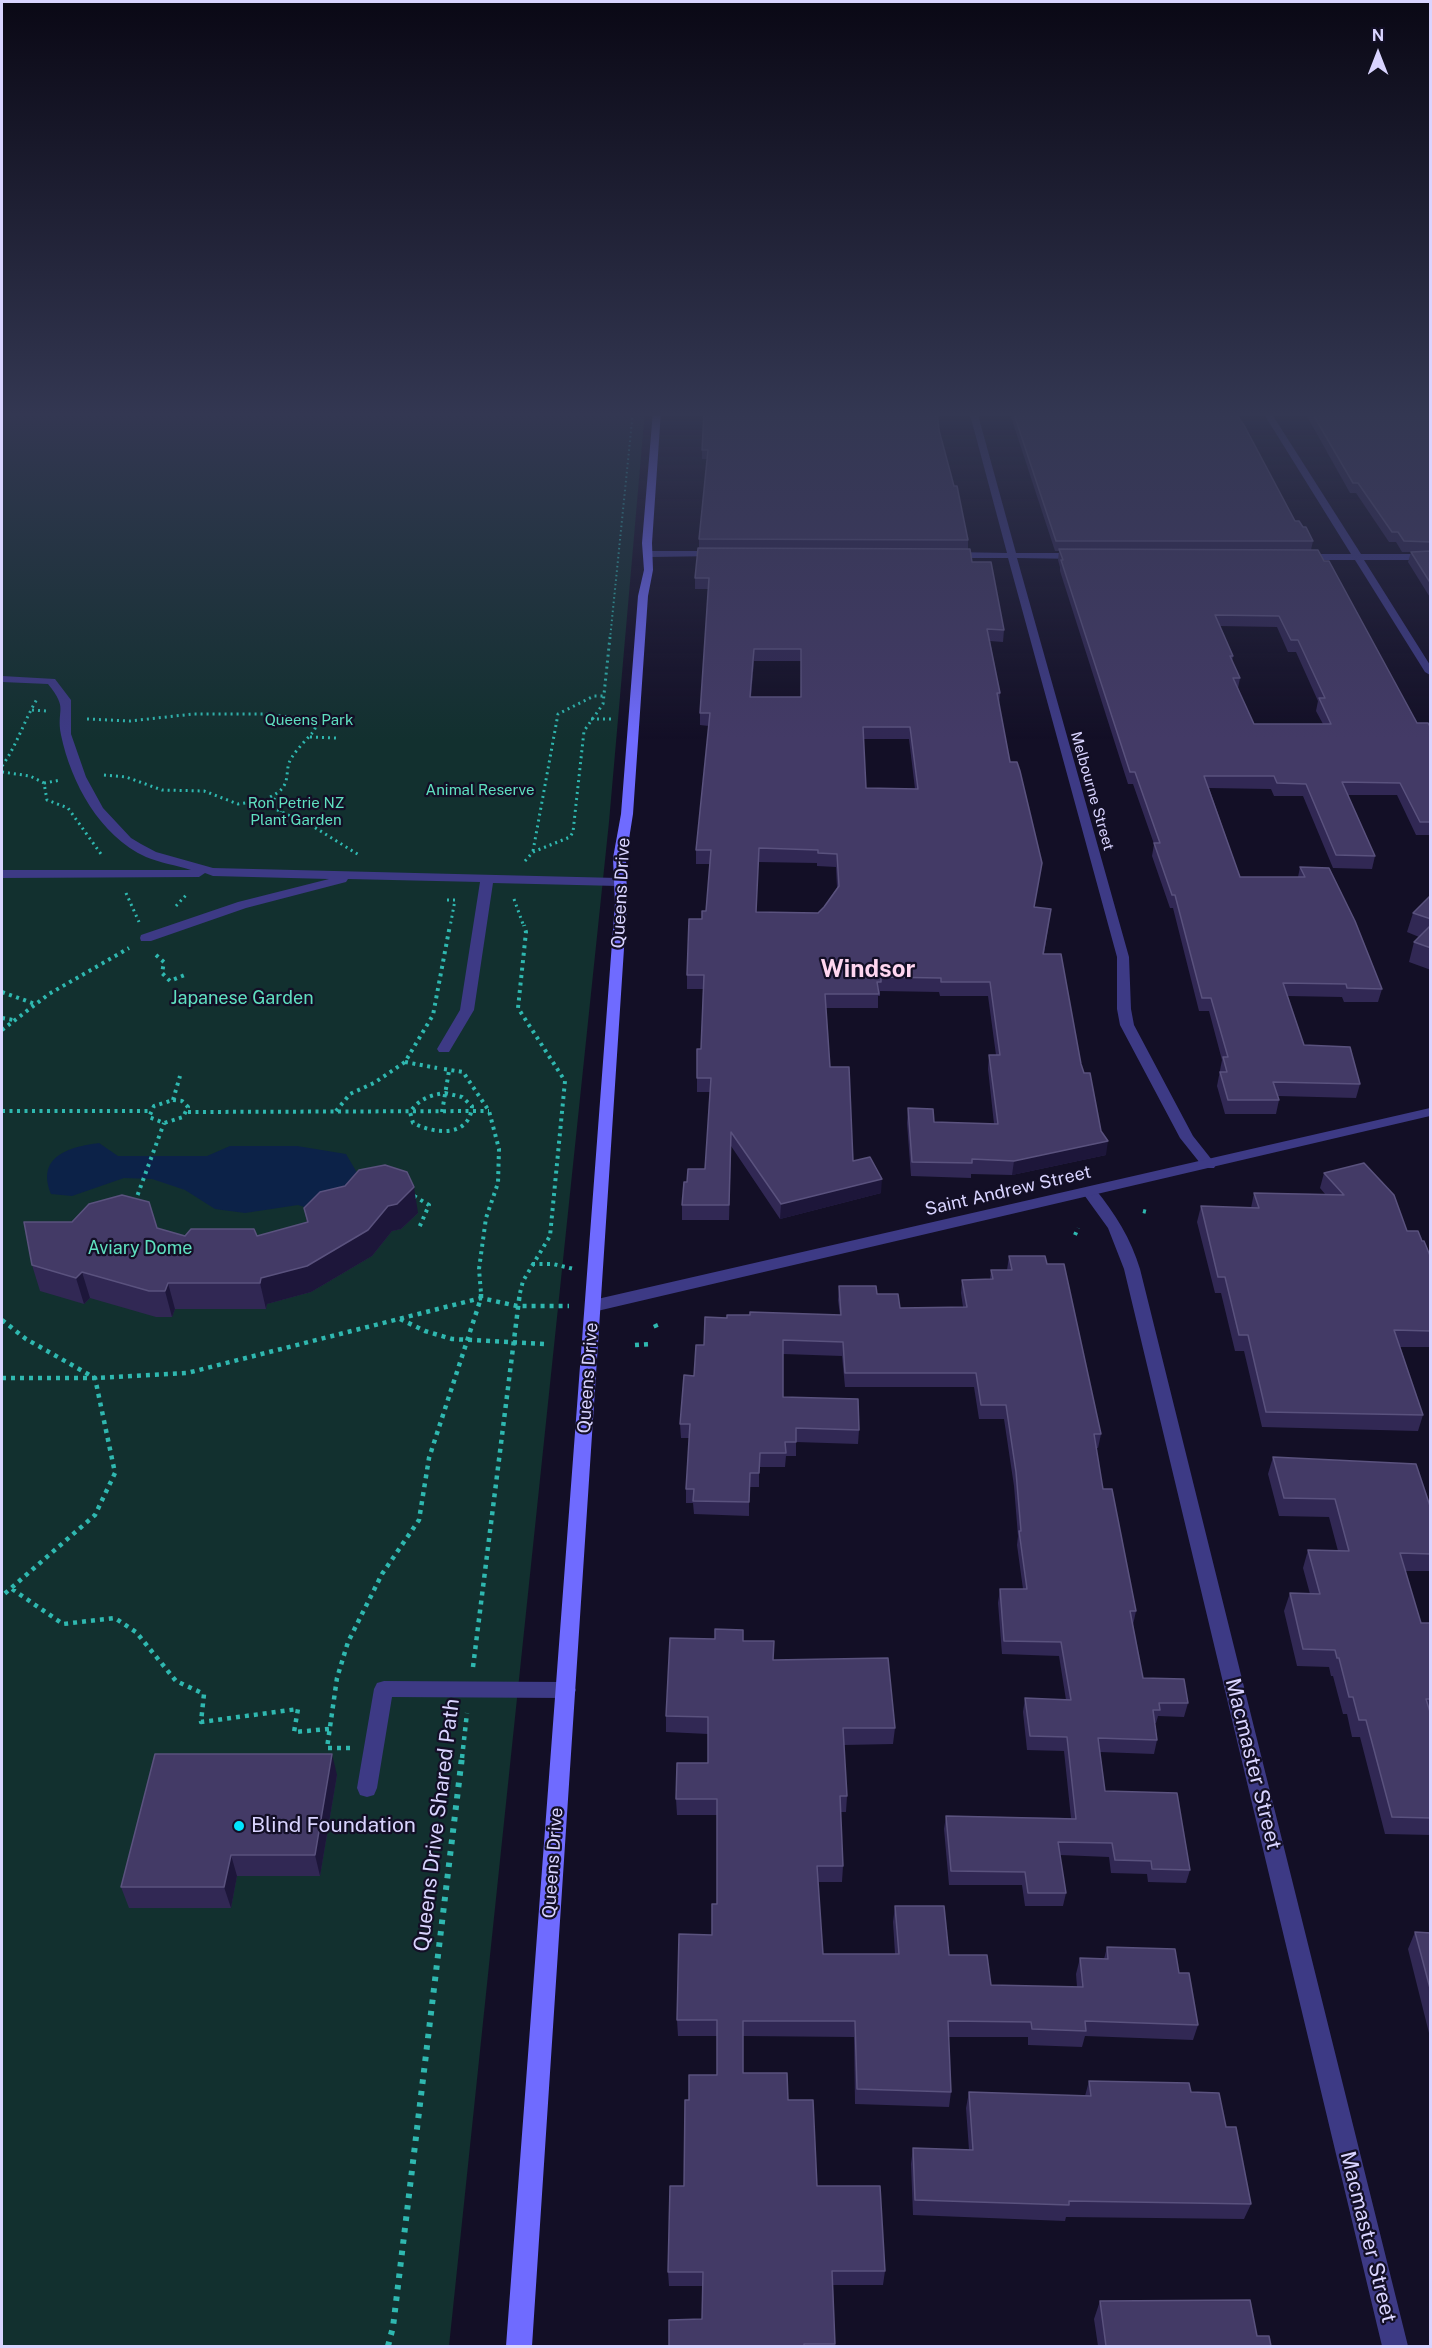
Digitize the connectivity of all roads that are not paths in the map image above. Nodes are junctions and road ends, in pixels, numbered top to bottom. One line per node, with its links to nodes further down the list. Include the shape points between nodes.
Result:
1 (649, 521): 4 (main road, Queens Drive)
2 (1002, 521): 7 (street, Melbourne Street)
3 (1335, 521): 10 (street)
4 (650, 554): 5 (street); 18 (main road, Queens Drive)
5 (728, 554)
6 (944, 555): 7 (street)
7 (1012, 556): 8 (street); 22 (street, Melbourne Street, via 1123,957 1127,1025 1187,1138)
8 (1091, 556)
9 (1289, 557): 10 (street)
10 (1358, 557): 11 (street); 12 (street)
11 (1431, 557)
12 (1431, 672)
13 (2, 678): 14 (street, via 51,681 66,700 66,734 80,777 98,810 127,841 152,855)
14 (213, 872): 15 (street); 16 (street)
15 (2, 874)
16 (359, 874): 17 (street); 19 (street, via 242,905)
17 (487, 879): 18 (street); 20 (street, via 467,1010)
18 (618, 882): 24 (main road, Queens Drive, via 621,903)
19 (146, 939)
20 (444, 1049)
21 (1431, 1112): 22 (street, Saint Andrew Street)
22 (1209, 1165): 23 (street, Saint Andrew Street)
23 (1090, 1192): 24 (street, Saint Andrew Street); 28 (street, Macmaster Street, via 1112,1219 1130,1260)
24 (593, 1306): 25 (main road, Queens Drive)
25 (566, 1690): 26 (street, via 384,1689); 27 (main road, Queens Drive)
26 (367, 1788)
27 (519, 2346)
28 (1395, 2346)

